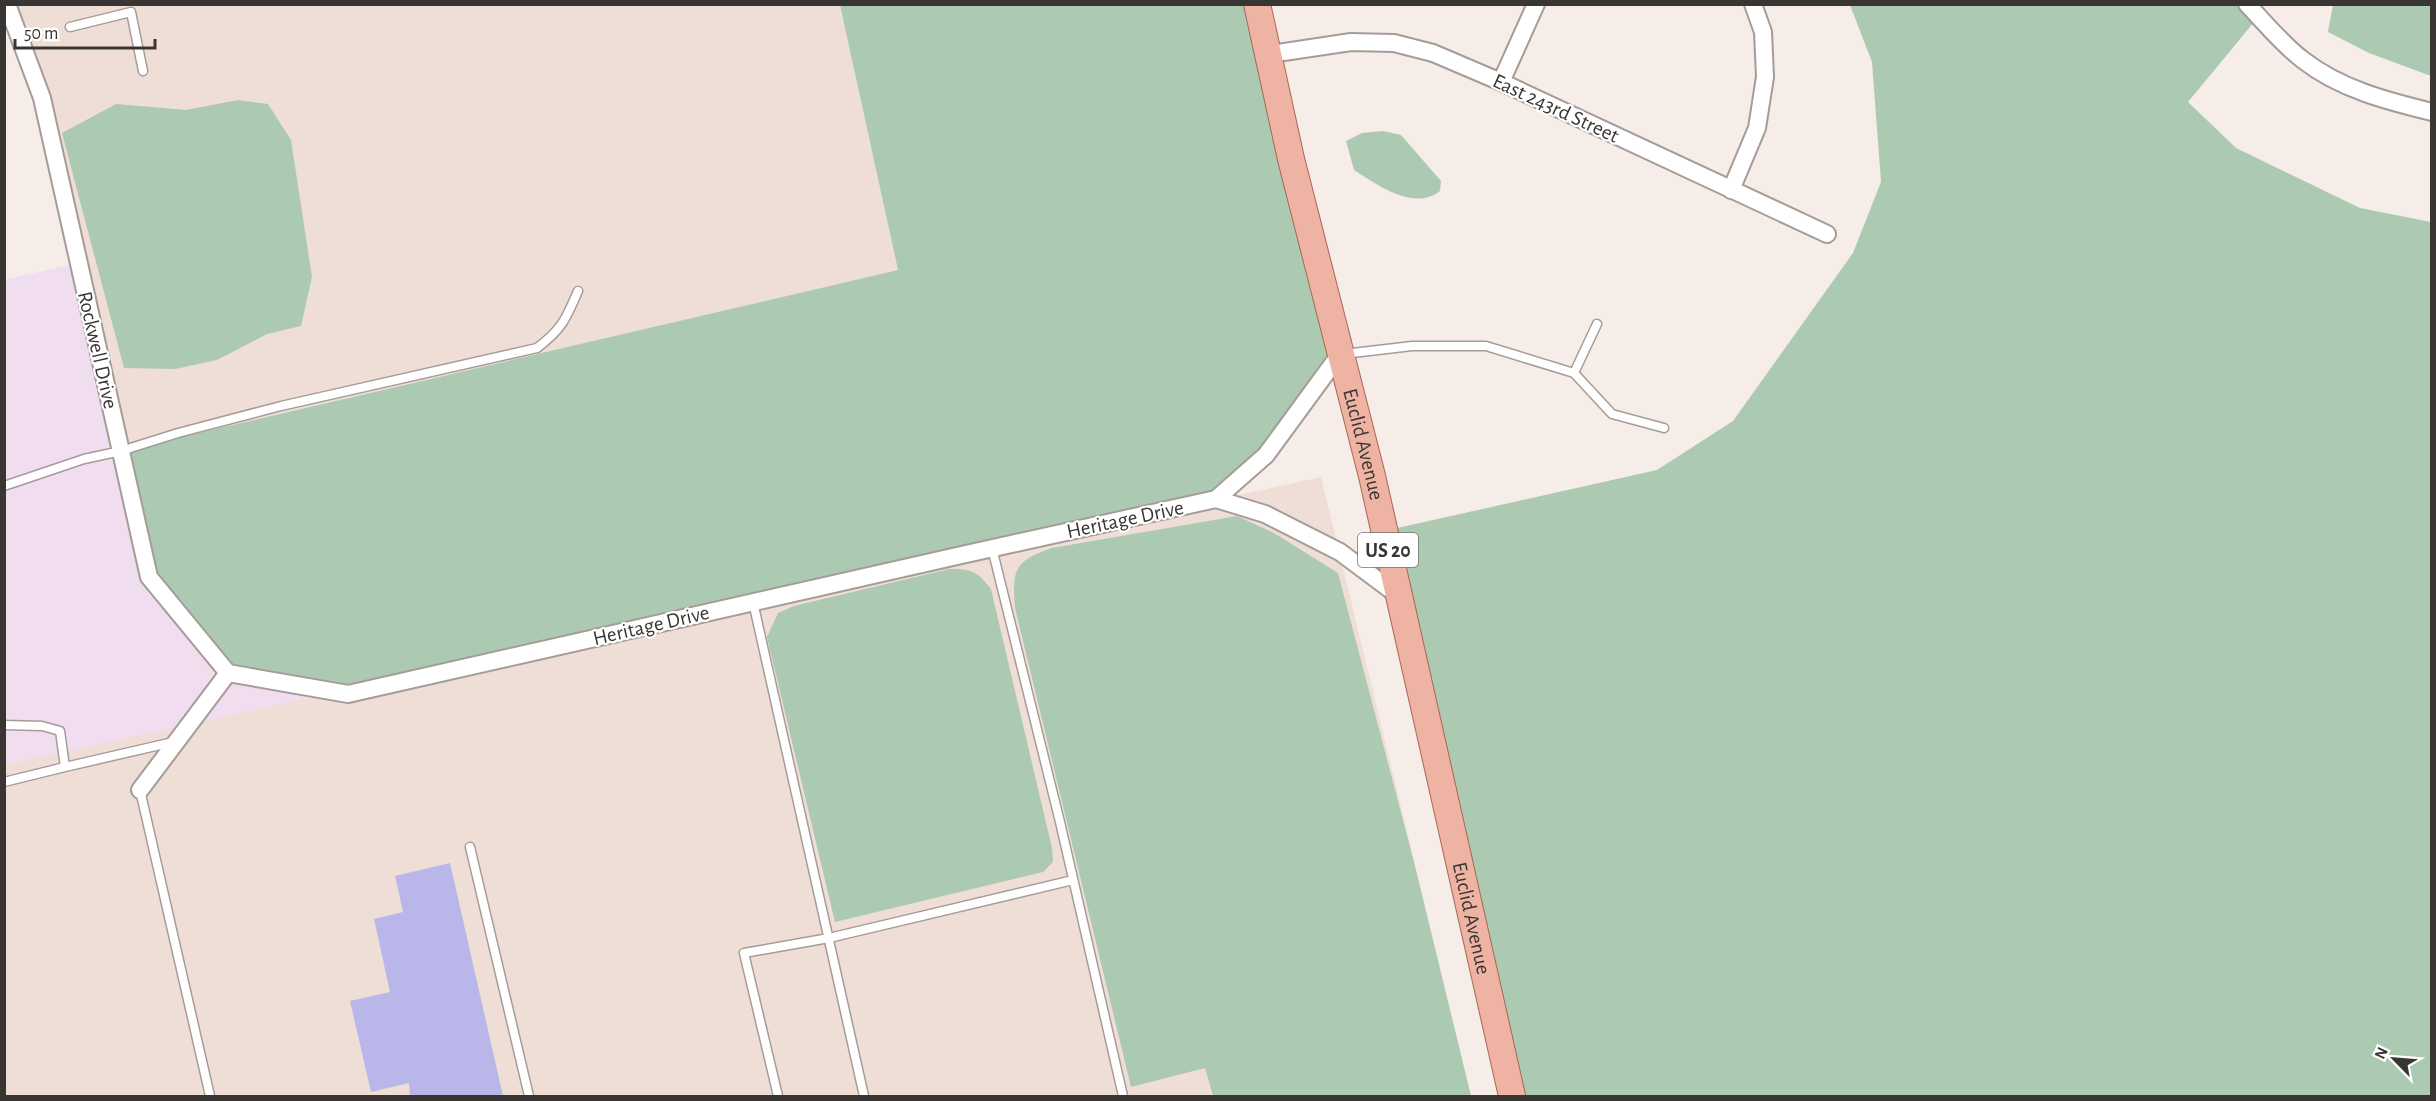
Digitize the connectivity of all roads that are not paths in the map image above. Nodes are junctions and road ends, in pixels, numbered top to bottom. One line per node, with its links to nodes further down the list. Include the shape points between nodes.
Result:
1 (7, 4): 18 (street, Rockwell Drive, via 42,98)
2 (1257, 4): 7 (main road, Euclid Avenue / US 20)
3 (1536, 4): 9 (street)
4 (1753, 4): 11 (street, via 1763,32 1765,77 1757,128)
5 (2247, 4): 10 (street, via 2303,60 2339,82)
6 (70, 27): 8 (lane, via 131,12)
7 (1270, 54): 9 (street, East 243rd Street, via 1351,42 1394,43 1433,53); 15 (main road, Euclid Avenue / US 20)
8 (143, 71)
9 (1501, 82): 11 (street, East 243rd Street)
10 (2432, 112)
11 (1731, 190): 12 (street, East 243rd Street)
12 (1827, 234)
13 (578, 291): 18 (lane, via 556,333 537,348 281,406)
14 (1597, 324): 16 (lane)
15 (1341, 354): 16 (lane, via 1412,346 1485,346); 20 (street, Heritage Drive, via 1266,455); 22 (main road, Euclid Avenue / US 20)
16 (1574, 373): 17 (lane, via 1612,414)
17 (1664, 428)
18 (121, 451): 19 (lane); 24 (street, Rockwell Drive, via 150,577)
19 (4, 486)
20 (1216, 500): 21 (street, Heritage Drive); 22 (street, Heritage Drive, via 1265,514 1340,552)
21 (992, 548): 23 (street, Heritage Drive); 31 (lane)
22 (1399, 596): 38 (main road, Euclid Avenue / US 20)
23 (753, 602): 24 (street, Heritage Drive, via 348,694); 32 (lane)
24 (228, 673): 26 (street)
25 (4, 725): 27 (lane, via 42,726 60,731)
26 (176, 742): 27 (lane); 29 (street)
27 (65, 767): 28 (lane)
28 (4, 782)
29 (140, 790): 33 (lane)
30 (470, 848): 34 (lane)
31 (1073, 880): 32 (lane); 37 (lane)
32 (829, 938): 35 (lane, via 744,953); 36 (lane)
33 (210, 1096)
34 (529, 1096)
35 (778, 1096)
36 (864, 1096)
37 (1123, 1096)
38 (1512, 1096)

